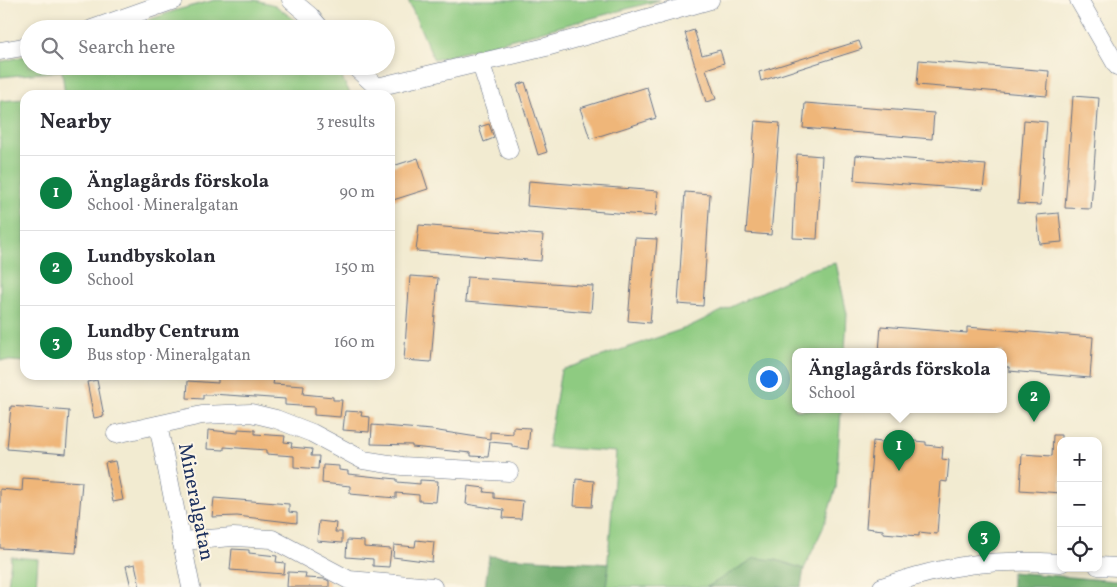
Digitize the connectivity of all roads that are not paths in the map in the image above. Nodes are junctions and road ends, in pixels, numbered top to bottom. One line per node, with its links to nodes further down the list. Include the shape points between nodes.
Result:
1 (174, 0): 5 (street)
2 (291, 0): 6 (street)
3 (710, 0): 9 (street, via 546,47)
4 (1079, 0): 10 (street)
5 (117, 20)
6 (311, 20)
7 (20, 48): 8 (street)
8 (0, 51)
9 (480, 61): 11 (street, via 377,87); 12 (street)
10 (1117, 66)
11 (364, 75)
12 (509, 150)
13 (158, 425): 14 (street); 15 (street, via 202,415 251,413 312,433 363,460 402,466); 16 (street, Mineralgatan)
14 (116, 434)
15 (509, 472)
16 (181, 541): 20 (street, Mineralgatan); 21 (street, via 233,537 272,539 349,580)
17 (1057, 564): 22 (street, via 1012,560 958,565)
18 (1102, 566): 19 (street)
19 (1117, 567)
20 (191, 587)
21 (433, 587)
22 (882, 587)

